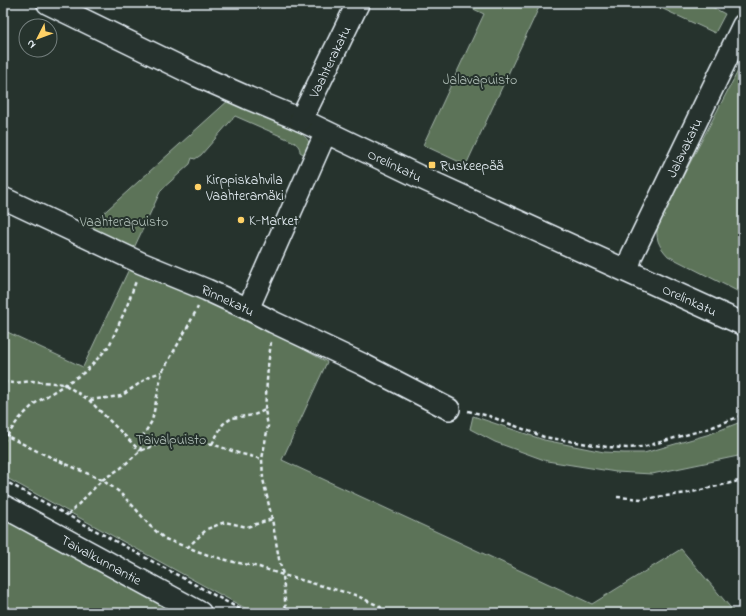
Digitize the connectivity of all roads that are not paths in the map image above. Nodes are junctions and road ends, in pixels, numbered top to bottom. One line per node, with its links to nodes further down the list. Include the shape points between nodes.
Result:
1 (48, 3): 3 (street, Orelinkatu)
2 (358, 3): 5 (street, Vaahterakatu)
3 (76, 9): 5 (street, Orelinkatu, via 196,75)
4 (743, 25): 8 (street, Jalavakatu, via 632,255)
5 (301, 120): 6 (street, Orelinkatu)
6 (326, 132): 8 (street, Orelinkatu); 9 (street)
7 (3, 198): 9 (street, Rinnekatu, via 141,263)
8 (627, 271): 10 (street, Orelinkatu)
9 (248, 309): 11 (street, Rinnekatu)
10 (743, 324)
11 (449, 409)
12 (3, 506): 13 (street, Taivalkunnantie)
13 (200, 613)

